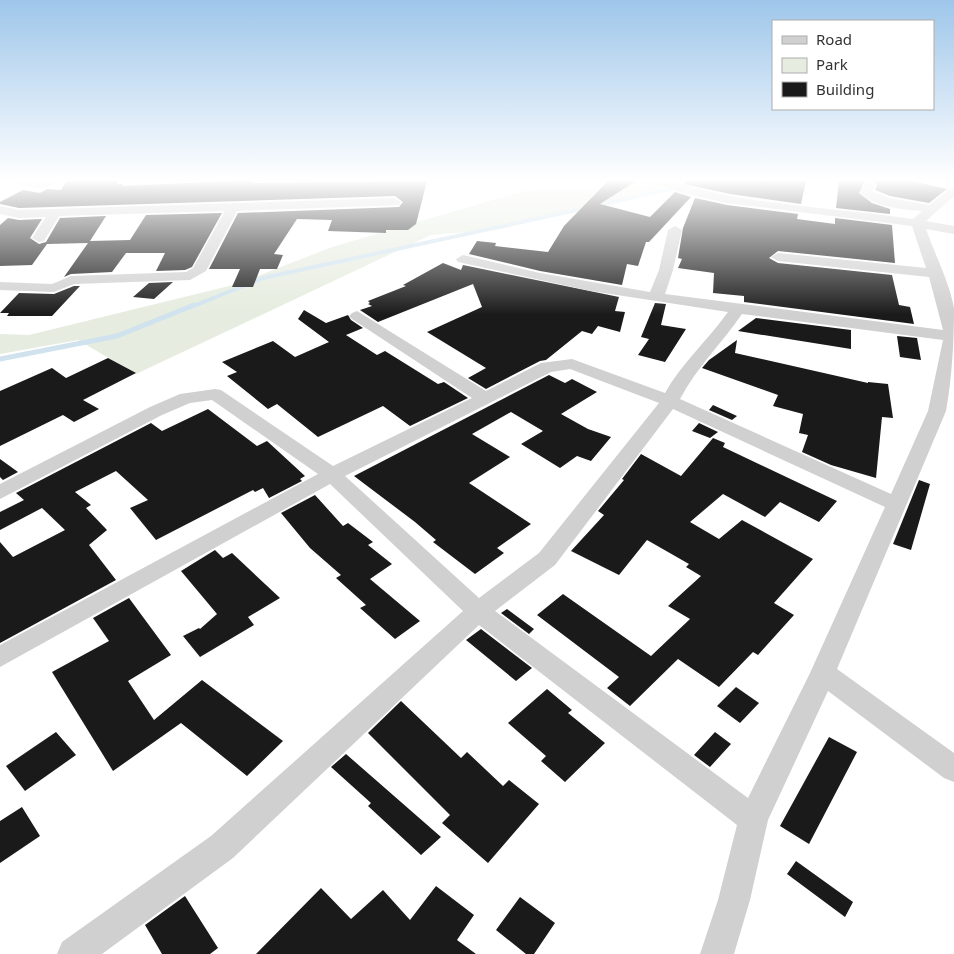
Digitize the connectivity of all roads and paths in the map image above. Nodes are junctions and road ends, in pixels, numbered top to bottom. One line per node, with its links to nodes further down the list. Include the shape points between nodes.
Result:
1 (47, 226): 7 (street)
2 (223, 226): 11 (street, via 199,271 190,276 71,280 54,288)
3 (918, 226): 10 (street)
4 (933, 226): 6 (street)
5 (675, 230): 12 (street)
6 (954, 230)
7 (39, 238)
8 (778, 257): 10 (street)
9 (463, 259): 12 (street, via 539,277)
10 (936, 273): 13 (street)
11 (0, 286)
12 (656, 297): 14 (street)
13 (949, 300): 16 (street)
14 (737, 310): 16 (street); 18 (street, via 679,384)
15 (357, 316): 17 (street)
16 (952, 336): 21 (street, via 937,412)
17 (485, 398): 18 (street, via 547,367 572,364); 19 (street)
18 (670, 401): 21 (street); 22 (street, via 547,559)
19 (332, 475): 20 (street, via 215,394 186,398 156,411); 22 (street); 23 (street)
20 (0, 492)
21 (896, 504): 24 (street)
22 (478, 611): 26 (street); 27 (street, via 222,847)
23 (0, 657)
24 (823, 673): 25 (street); 26 (street)
25 (954, 769)
26 (753, 819): 28 (street, via 734,900)
27 (74, 954)
28 (717, 954)

